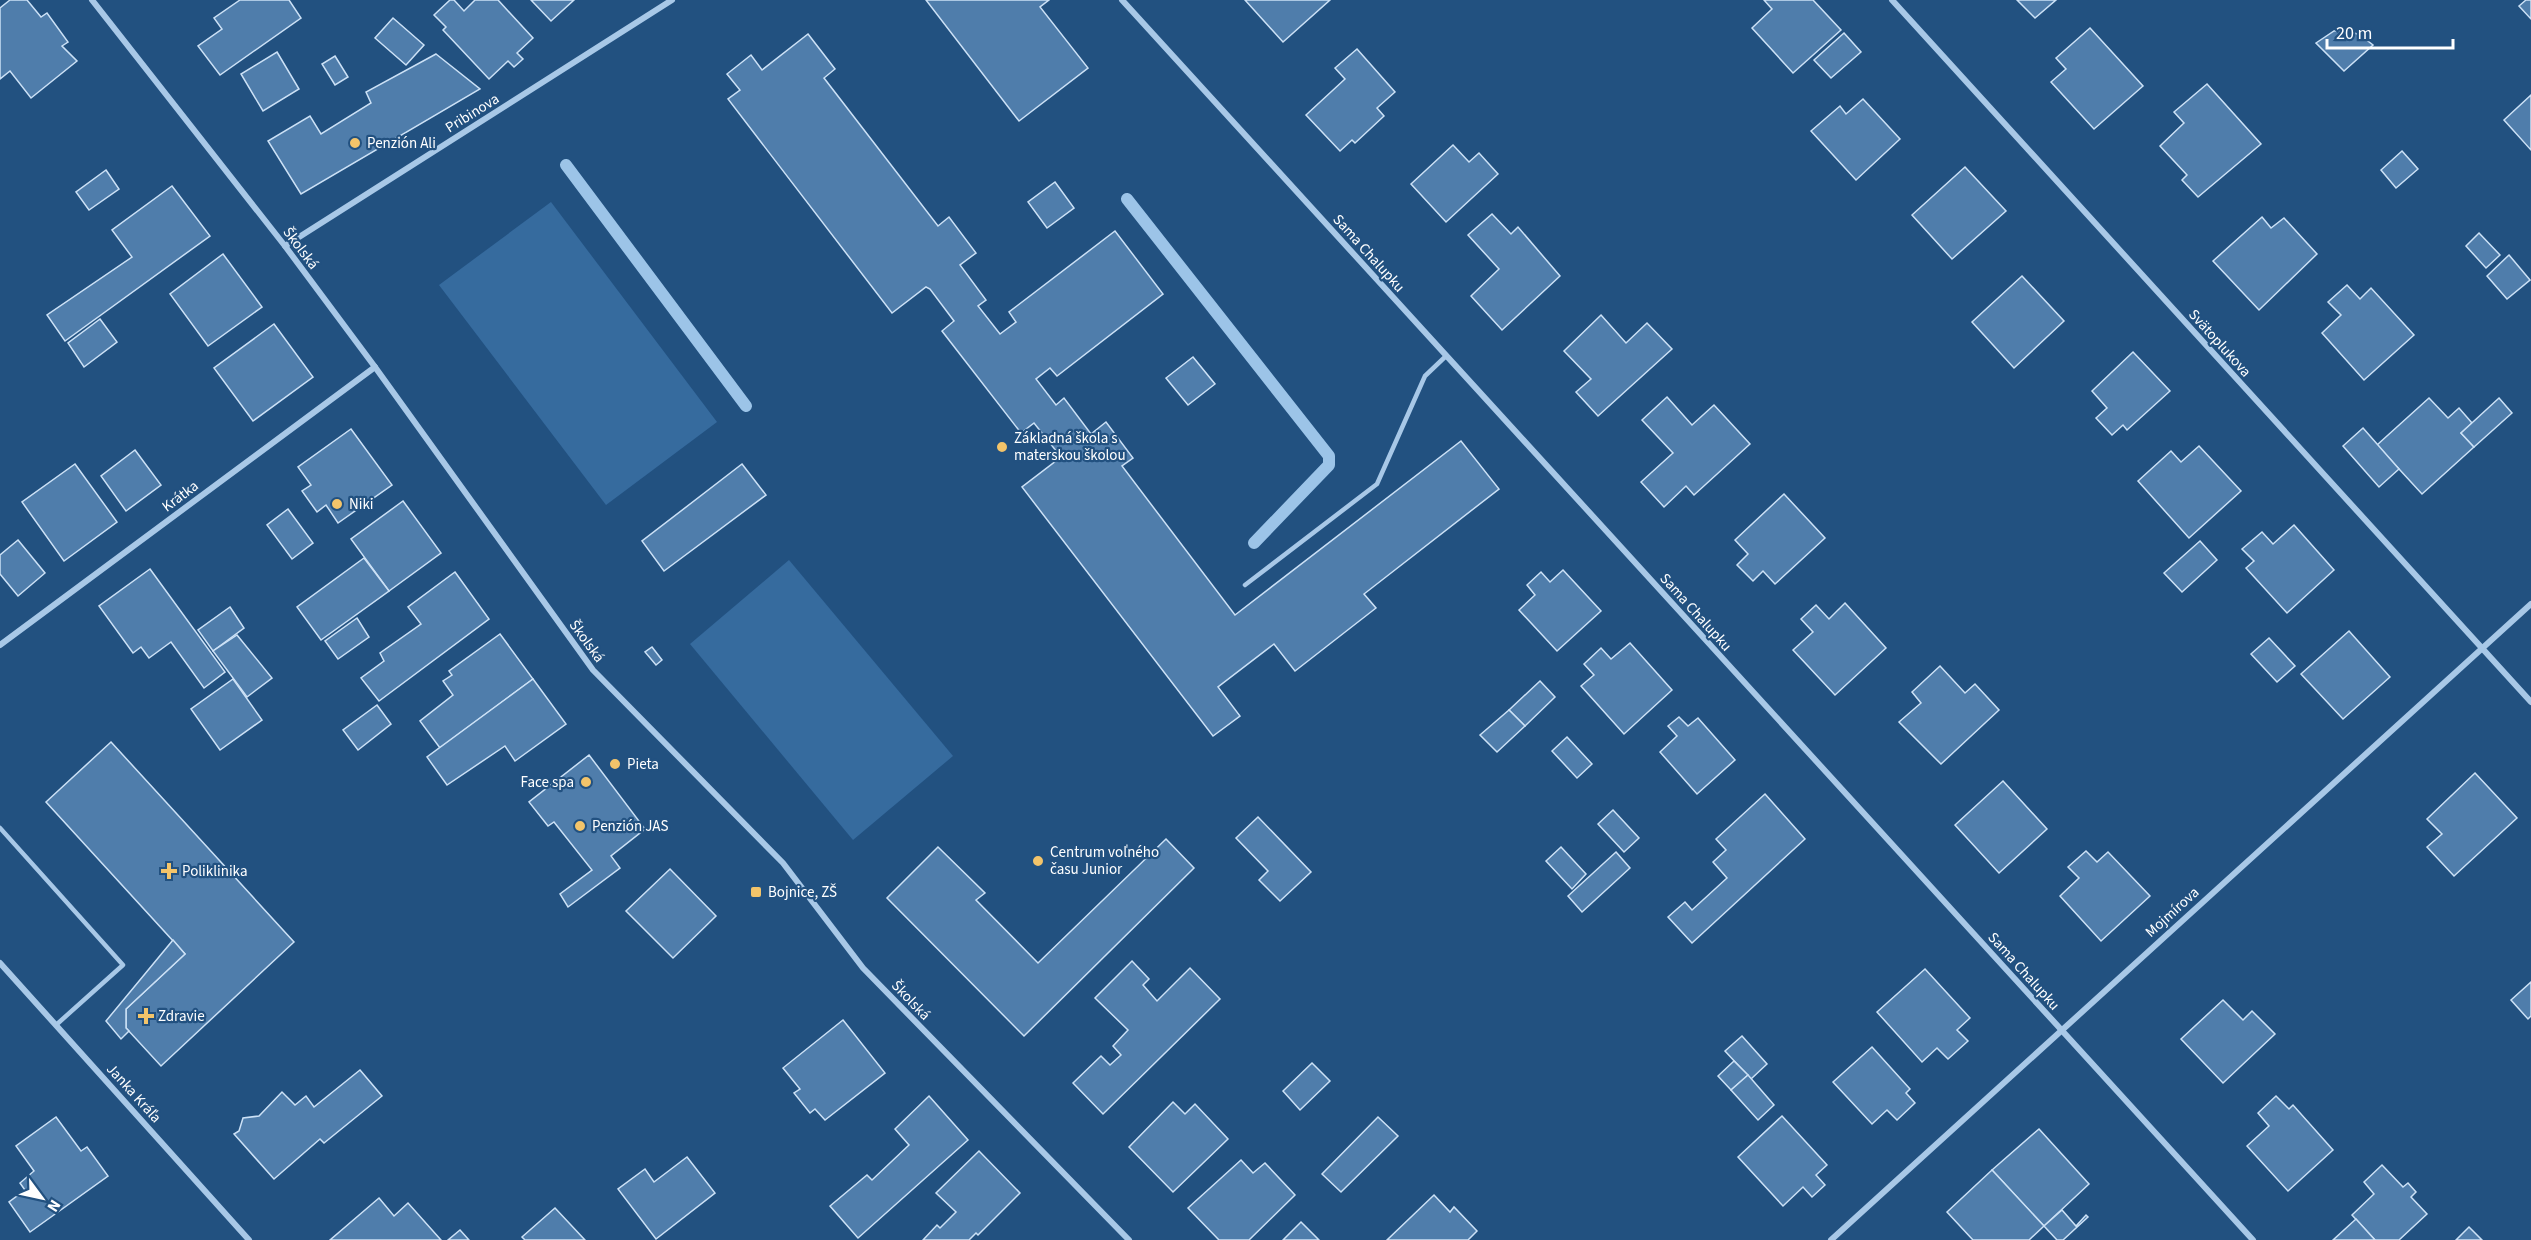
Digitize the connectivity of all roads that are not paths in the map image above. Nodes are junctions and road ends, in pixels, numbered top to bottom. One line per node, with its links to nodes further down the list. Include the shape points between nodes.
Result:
1 (92, 0): 5 (street, Školská)
2 (672, 0): 5 (street, Pribinova)
3 (1122, 0): 6 (street, Sama Chalupku)
4 (1892, 0): 11 (street, Svätoplukova)
5 (285, 246): 7 (street, Školská)
6 (1446, 356): 8 (lane, via 1425,376 1377,484); 16 (street, Sama Chalupku)
7 (375, 367): 10 (street, Krátka); 18 (street, Školská, via 593,670 783,863 863,968)
8 (1245, 585)
9 (2531, 604): 11 (street, Mojmírova)
10 (0, 645)
11 (2482, 649): 12 (street, Svätoplukova); 16 (street, Mojmírova)
12 (2531, 702)
13 (0, 828): 15 (lane, via 123,965)
14 (0, 963): 15 (street, Janka Kráľa)
15 (56, 1025): 17 (street, Janka Kráľa)
16 (2061, 1029): 19 (street, Mojmírova); 20 (street, Sama Chalupku)
17 (249, 1240)
18 (1129, 1240)
19 (1831, 1240)
20 (2253, 1240)

